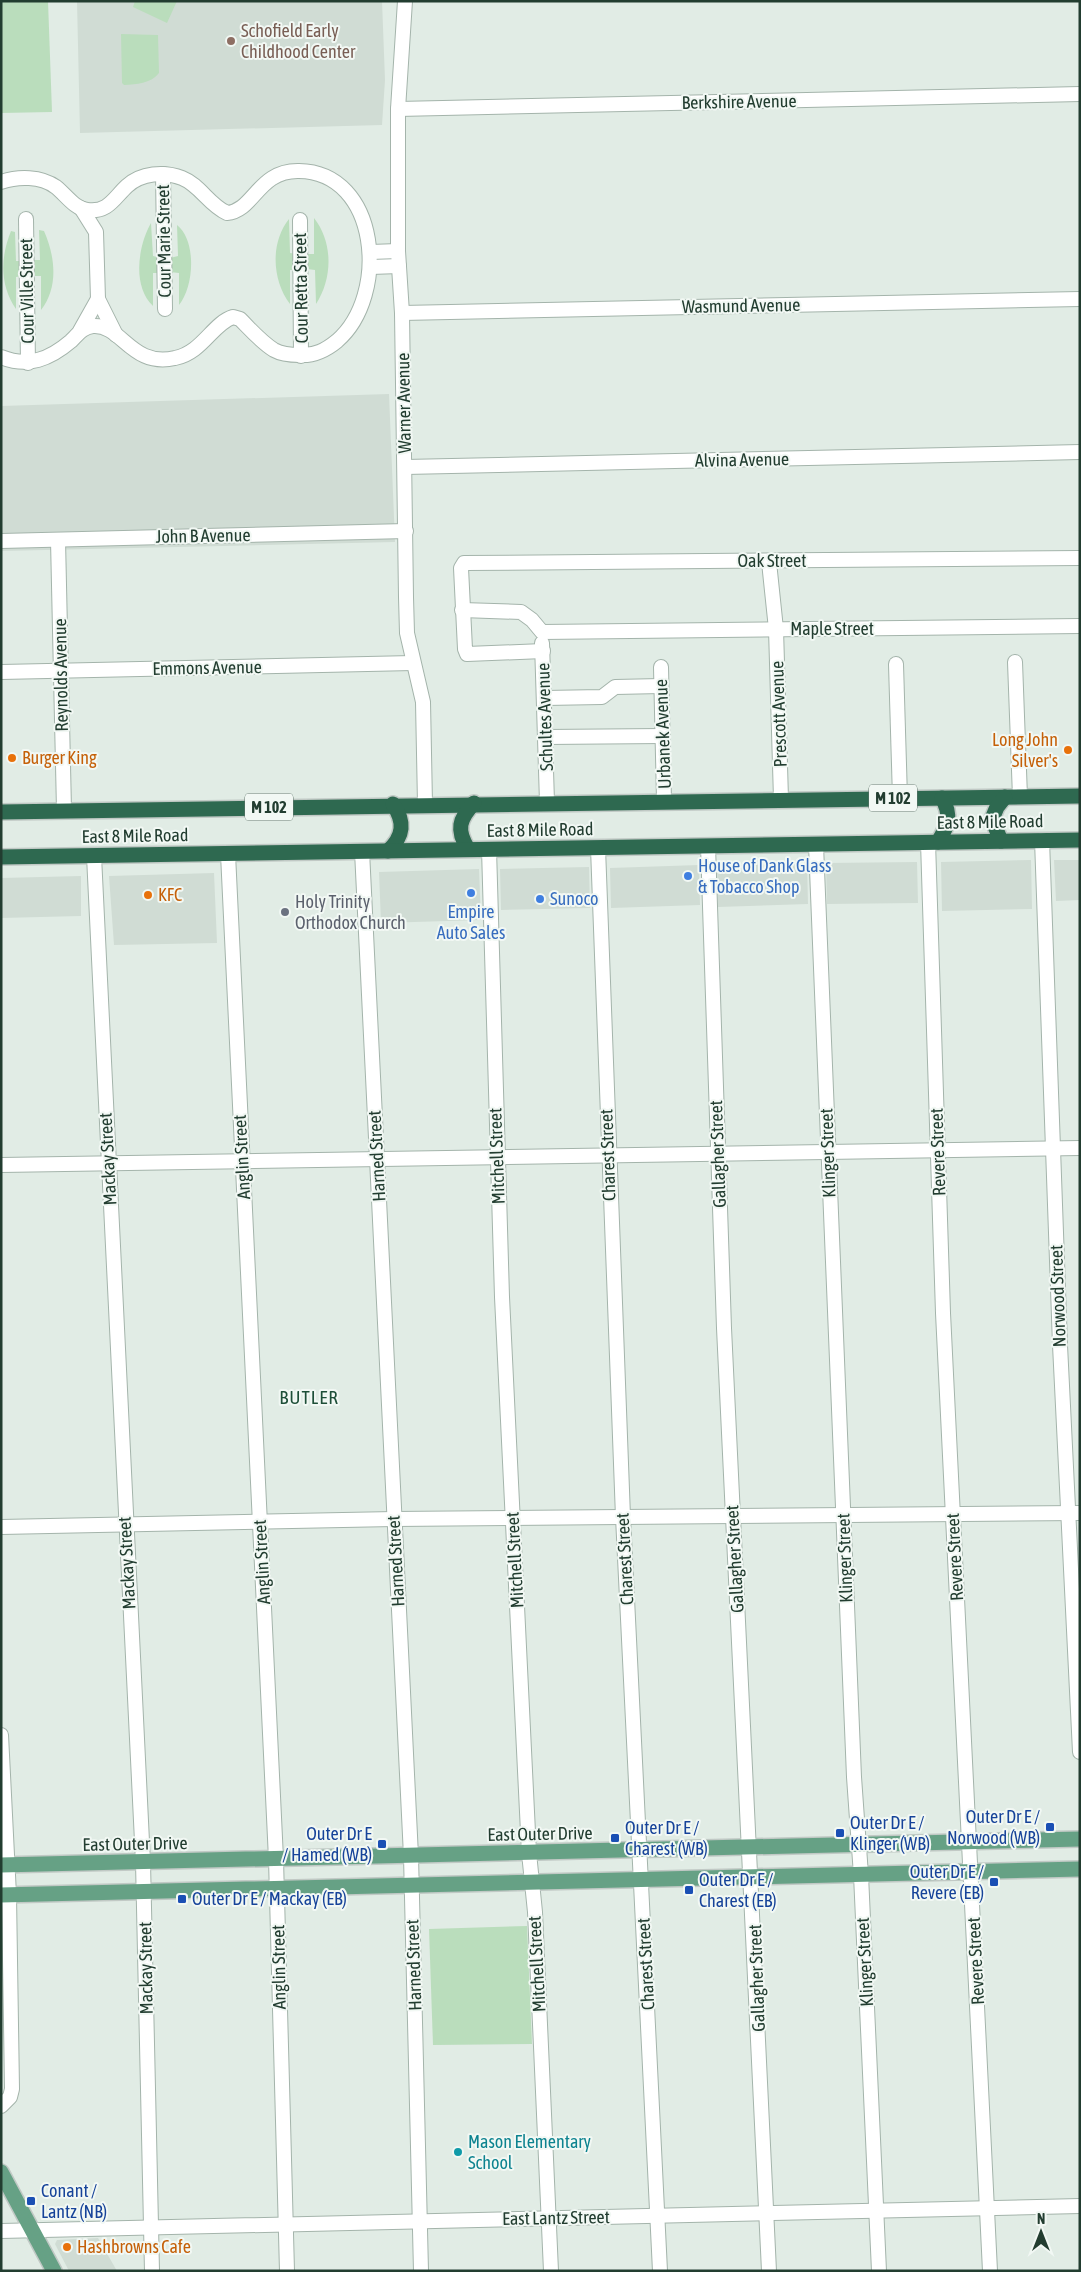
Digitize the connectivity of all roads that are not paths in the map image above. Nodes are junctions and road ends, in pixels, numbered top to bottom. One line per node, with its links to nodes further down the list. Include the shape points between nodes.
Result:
1 (405, 1): 3 (street, Warner Avenue)
2 (1080, 94): 3 (street, Berkshire Avenue)
3 (398, 109): 11 (street, Warner Avenue)
4 (163, 174): 6 (street, via 134,182); 12 (street, via 190,182 227,213 240,209 267,180 276,175 300,171 326,177 354,203 366,230); 17 (street, Cour Marie Street)
5 (1, 182): 7 (street, via 12,178 42,180)
6 (107, 207): 7 (street, via 99,210); 10 (street)
7 (81, 208): 10 (street)
8 (26, 219): 23 (street, Cour Ville Street)
9 (300, 220): 21 (street, Cour Retta Street)
10 (96, 232): 15 (street)
11 (398, 251): 12 (street); 13 (street, Warner Avenue)
12 (370, 252): 14 (street)
13 (399, 266): 14 (street); 18 (street, Warner Avenue)
14 (371, 267): 21 (street, via 366,294 349,328 319,353)
15 (98, 299): 19 (street); 20 (street)
16 (1080, 300): 18 (street, Wasmund Avenue)
17 (165, 309)
18 (402, 313): 25 (street, Warner Avenue)
19 (80, 331): 20 (street, via 102,326); 23 (street, via 47,358)
20 (116, 335): 21 (street, via 141,355 154,359 175,358 192,351 224,321 233,317 240,319 274,350)
21 (301, 356)
22 (1, 357): 23 (street)
23 (28, 363)
24 (1080, 452): 25 (street, Alvina Avenue)
25 (405, 467): 26 (street, Warner Avenue)
26 (406, 531): 27 (street, John B Avenue); 37 (street, Warner Avenue, via 407,633)
27 (58, 540): 28 (street, John B Avenue); 40 (street, Reynolds Avenue)
28 (1, 541)
29 (1080, 558): 30 (street, Oak Street)
30 (769, 562): 31 (street, Oak Street, via 464,563 461,568); 33 (street, Prescott Avenue)
31 (462, 610): 34 (street, via 521,612); 35 (street, via 467,654)
32 (1080, 626): 33 (street, Maple Street)
33 (776, 628): 34 (street, Maple Street); 50 (street, Prescott Avenue)
34 (542, 632): 35 (street, Schultes Avenue)
35 (543, 652): 43 (street, Schultes Avenue)
36 (1015, 662): 47 (street)
37 (413, 663): 40 (street, Emmons Avenue); 55 (street, Warner Avenue, via 423,702)
38 (896, 664): 48 (street)
39 (661, 667): 42 (street, Urbanek Avenue)
40 (62, 671): 41 (street, Emmons Avenue); 56 (street, Reynolds Avenue)
41 (1, 672)
42 (661, 686): 43 (street, via 615,687 602,697); 44 (street, Urbanek Avenue)
43 (545, 698): 45 (street, Schultes Avenue)
44 (663, 736): 45 (street); 51 (street, Urbanek Avenue)
45 (545, 737): 52 (street, Schultes Avenue)
46 (1080, 796): 47 (highway, East 8 Mile Road / M 102)
47 (1012, 797): 49 (highway, East 8 Mile Road / M 102); 60 (highway, via 997,807 992,819)
48 (900, 798): 49 (highway, East 8 Mile Road / M 102); 50 (highway, East 8 Mile Road / M 102)
49 (942, 798): 61 (highway, via 949,817 946,830)
50 (781, 799): 51 (highway, East 8 Mile Road / M 102)
51 (664, 800): 52 (highway, East 8 Mile Road / M 102)
52 (547, 802): 53 (highway, East 8 Mile Road / M 102)
53 (474, 803): 55 (highway, East 8 Mile Road / M 102); 65 (highway, via 460,824 461,836)
54 (394, 804): 55 (highway, East 8 Mile Road / M 102); 56 (highway, East 8 Mile Road / M 102); 68 (highway, via 401,818 402,831)
55 (425, 804)
56 (64, 810): 57 (highway, East 8 Mile Road / M 102)
57 (1, 812)
58 (1042, 840): 59 (highway, East 8 Mile Road); 60 (highway, East 8 Mile Road); 72 (street, Norwood Street)
59 (1080, 840)
60 (1001, 841): 61 (highway, East 8 Mile Road)
61 (933, 842): 62 (highway, East 8 Mile Road); 74 (street, Revere Street)
62 (816, 845): 63 (highway, East 8 Mile Road); 75 (street, Klinger Street)
63 (708, 846): 64 (highway, East 8 Mile Road); 76 (street, Gallagher Street)
64 (598, 848): 66 (highway, East 8 Mile Road); 77 (street, Charest Street)
65 (468, 849): 66 (highway, East 8 Mile Road); 68 (highway, East 8 Mile Road)
66 (489, 849): 78 (street, Mitchell Street)
67 (362, 851): 68 (highway, East 8 Mile Road); 69 (highway, East 8 Mile Road); 79 (street, Harned Street)
68 (388, 851)
69 (228, 854): 70 (highway, East 8 Mile Road); 80 (street, Anglin Street)
70 (94, 856): 71 (highway, East 8 Mile Road); 81 (street, Mackay Street)
71 (1, 857)
72 (1053, 1148): 73 (street); 74 (street); 84 (street, Norwood Street)
73 (1080, 1148)
74 (937, 1149): 75 (street); 83 (street, Revere Street)
75 (828, 1151): 76 (street); 85 (street, Klinger Street)
76 (718, 1153): 77 (street); 87 (street, Gallagher Street)
77 (608, 1154): 78 (street); 86 (street, Charest Street)
78 (497, 1156): 79 (street); 88 (street, Mitchell Street)
79 (377, 1158): 80 (street); 89 (street, Harned Street)
80 (242, 1161): 81 (street); 90 (street, Anglin Street)
81 (108, 1163): 82 (street); 91 (street, Mackay Street)
82 (1, 1165)
83 (953, 1513): 84 (street); 85 (street); 96 (street, Revere Street)
84 (1074, 1513): 94 (street, Norwood Street)
85 (843, 1514): 87 (street); 97 (street, Klinger Street)
86 (623, 1516): 87 (street); 88 (street); 99 (street, Charest Street)
87 (733, 1516): 98 (street, Gallagher Street)
88 (512, 1518): 89 (street); 100 (street, Mitchell Street)
89 (394, 1519): 90 (street); 101 (street, Harned Street)
90 (260, 1522): 91 (street); 102 (street, Anglin Street)
91 (125, 1524): 92 (street); 103 (street, Mackay Street)
92 (1, 1527)
93 (1, 1735): 104 (street)
94 (1080, 1752)
95 (1080, 1839): 96 (main road, East Outer Drive)
96 (969, 1842): 97 (main road, East Outer Drive); 106 (street, Revere Street)
97 (857, 1845): 98 (main road, East Outer Drive); 107 (street, Klinger Street)
98 (750, 1848): 99 (main road, East Outer Drive); 108 (street, Gallagher Street)
99 (640, 1850): 100 (main road, East Outer Drive); 109 (street, Charest Street)
100 (529, 1853): 101 (main road, East Outer Drive); 110 (street, Mitchell Street)
101 (411, 1856): 102 (main road, East Outer Drive); 111 (street, Harned Street)
102 (276, 1859): 103 (main road, East Outer Drive); 112 (street, Anglin Street)
103 (143, 1862): 104 (main road, East Outer Drive); 113 (street, Mackay Street)
104 (4, 1865): 114 (street)
105 (1080, 1869): 106 (main road)
106 (972, 1872): 107 (main road); 118 (street, Revere Street)
107 (861, 1875): 108 (main road); 119 (street, Klinger Street)
108 (752, 1878): 109 (main road); 120 (street, Gallagher Street)
109 (643, 1881): 110 (main road); 121 (street, Charest Street)
110 (533, 1883): 111 (main road); 122 (street, Mitchell Street)
111 (412, 1886): 112 (main road); 123 (street, Harned Street)
112 (278, 1889): 113 (main road); 124 (street, Anglin Street)
113 (144, 1892): 114 (main road); 125 (street, Mackay Street)
114 (5, 1895): 115 (street, via 12,2089 10,2097)
115 (1, 2106)
116 (1, 2172): 127 (main road)
117 (1080, 2206): 118 (street, East Lantz Street)
118 (988, 2208): 119 (street, East Lantz Street); 136 (street, Revere Street)
119 (877, 2211): 120 (street, East Lantz Street); 135 (street, Klinger Street)
120 (767, 2214): 121 (street, East Lantz Street); 134 (street, Gallagher Street)
121 (658, 2216): 122 (street, East Lantz Street); 133 (street, Charest Street)
122 (548, 2219): 123 (street, East Lantz Street); 132 (street, Mitchell Street)
123 (420, 2222): 124 (street, East Lantz Street); 131 (street, Harned Street)
124 (286, 2224): 125 (street, East Lantz Street); 130 (street, Anglin Street)
125 (152, 2228): 127 (street, East Lantz Street); 129 (street, Mackay Street)
126 (1, 2231): 127 (street, East Lantz Street)
127 (32, 2231): 128 (main road)
128 (54, 2271)
129 (152, 2271)
130 (287, 2271)
131 (421, 2271)
132 (551, 2271)
133 (660, 2271)
134 (770, 2271)
135 (879, 2271)
136 (990, 2271)

